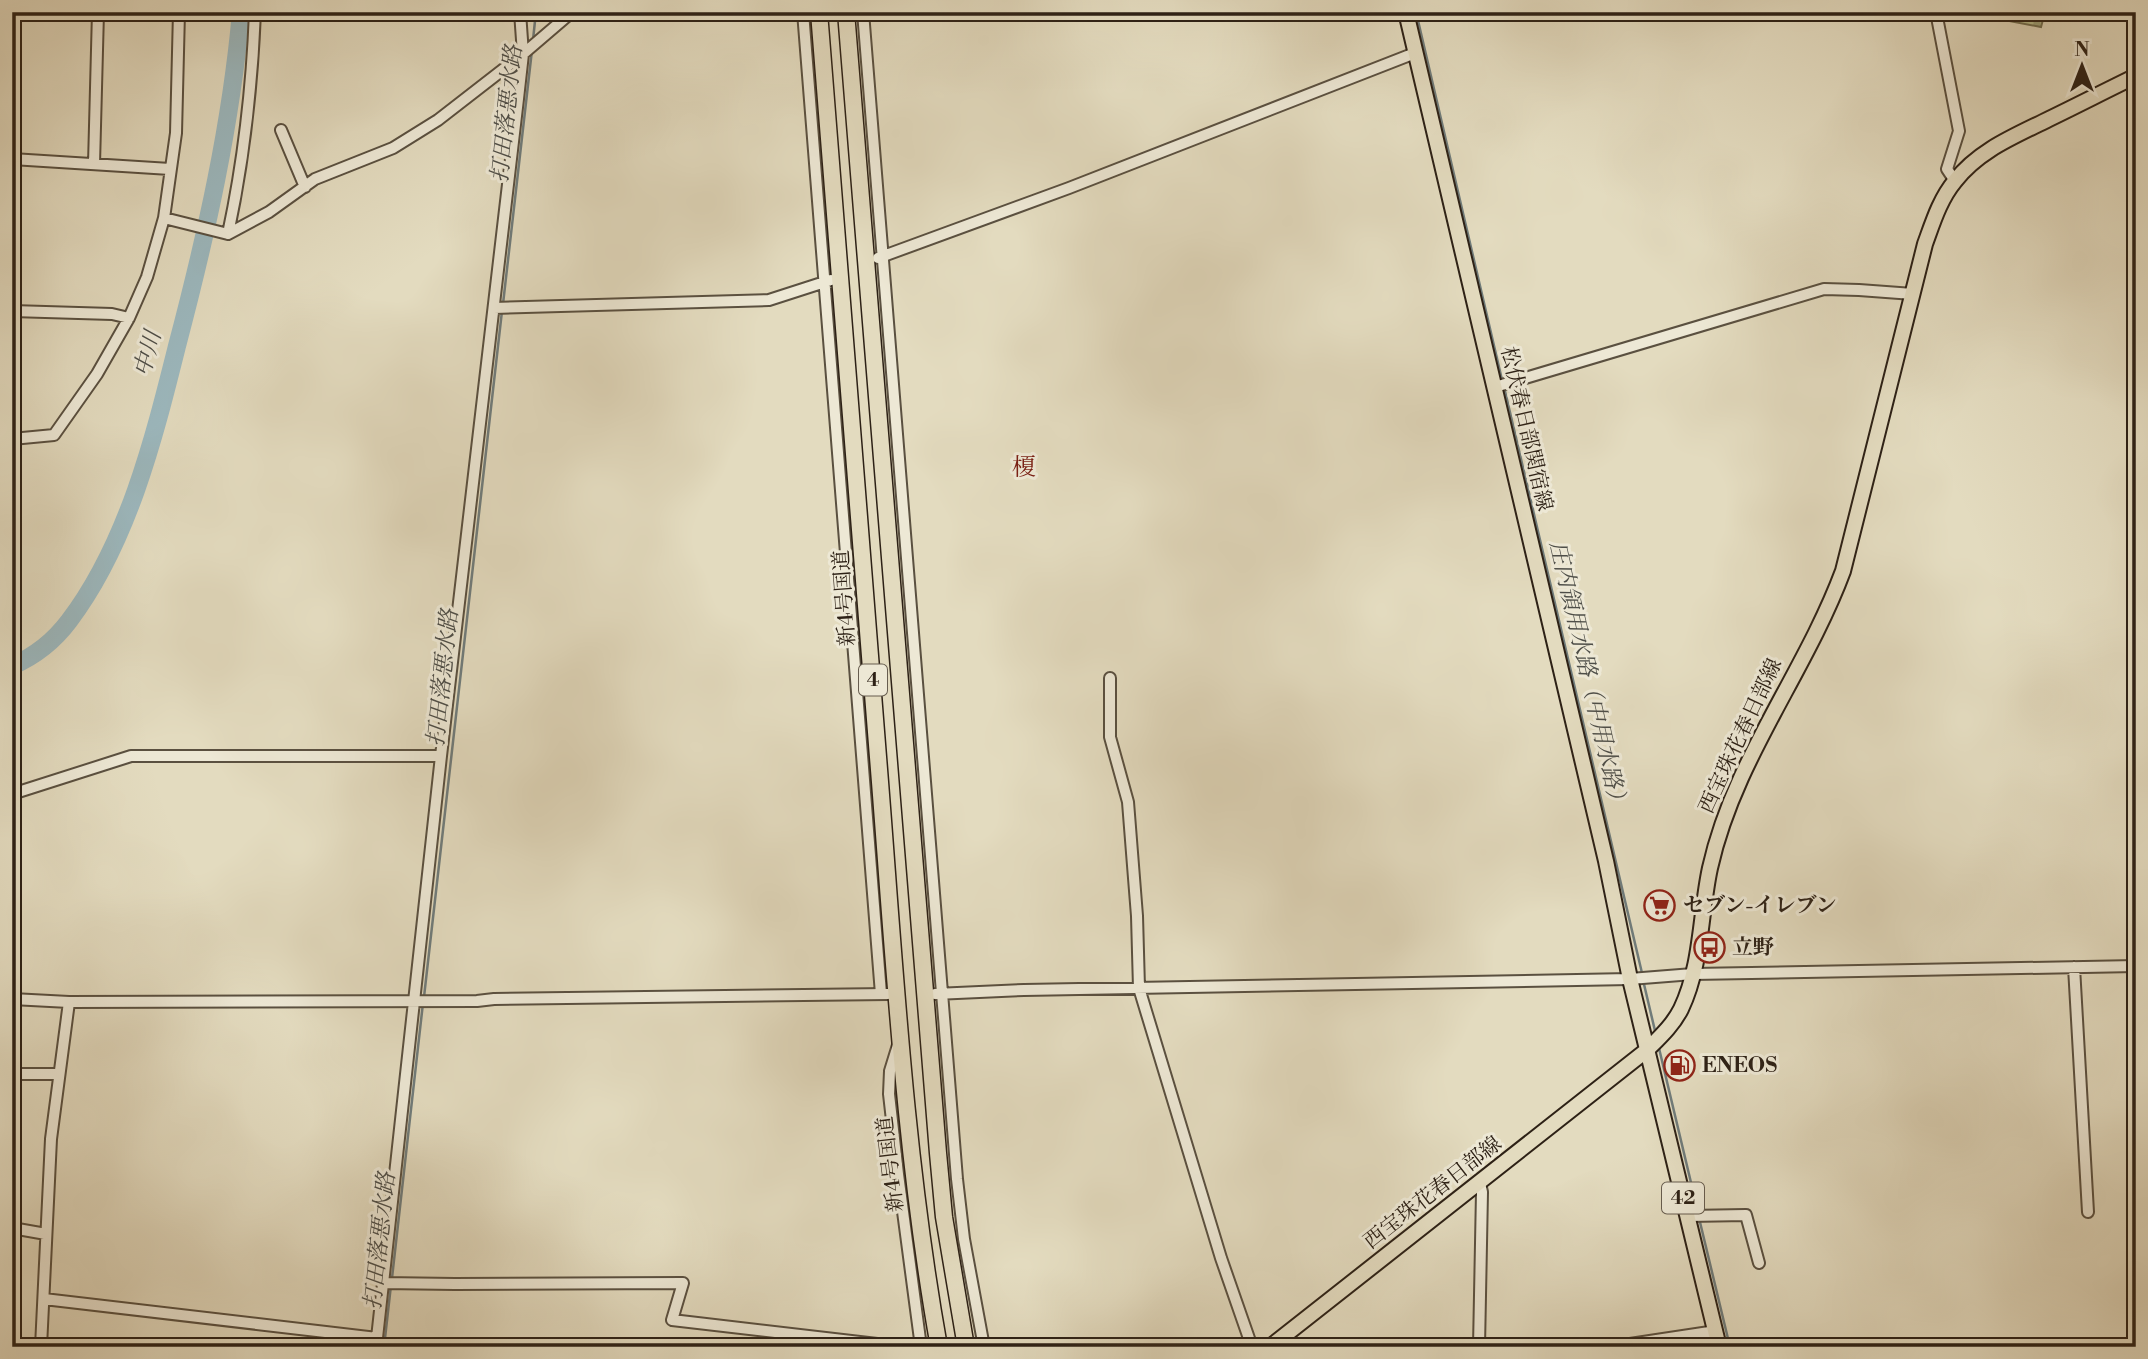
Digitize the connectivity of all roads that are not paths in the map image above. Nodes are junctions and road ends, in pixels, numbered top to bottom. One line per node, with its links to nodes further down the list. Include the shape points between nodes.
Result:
1 (98, 12): 17 (street)
2 (179, 12): 18 (street, via 176,133)
3 (255, 12): 22 (street, via 248,119)
4 (520, 12): 13 (street)
5 (572, 12): 13 (street)
6 (803, 12): 26 (street)
7 (819, 12): 25 (highway, 新4号国道 / 4)
8 (846, 12): 24 (highway, 4)
9 (863, 12): 23 (street)
10 (1406, 12): 12 (main road, 松伏春日部関宿線 / 42)
11 (1936, 12): 19 (street, via 1959,131 1947,169)
12 (1415, 53): 23 (street); 31 (main road, 松伏春日部関宿線 / 42)
13 (523, 54): 20 (street, via 438,120 393,148); 28 (street)
14 (2136, 76): 19 (main road, 西宝珠花春日部線, via 1997,145 1975,159)
15 (281, 130): 20 (street)
16 (12, 159): 17 (street)
17 (94, 164): 18 (street)
18 (170, 169): 21 (street)
19 (1955, 181): 27 (main road, 西宝珠花春日部線, via 1934,219)
20 (305, 187): 22 (street)
21 (164, 218): 22 (street); 30 (street)
22 (228, 234)
23 (882, 257): 24 (street); 42 (street)
24 (866, 263): 43 (highway, 4)
25 (841, 277): 26 (street); 41 (highway, 新4号国道 / 4)
26 (825, 283): 28 (street, via 769,300); 41 (street)
27 (1913, 294): 31 (street, via 1824,289); 38 (main road, 西宝珠花春日部線, via 1843,571 1723,820 1709,872)
28 (494, 308): 34 (street)
29 (12, 311): 30 (street)
30 (129, 318): 32 (street, via 54,435)
31 (1495, 387): 39 (main road, 松伏春日部関宿線 / 42)
32 (12, 439)
33 (1110, 678): 40 (street, via 1110,737 1128,802)
34 (441, 756): 35 (street, via 131,756); 45 (street)
35 (12, 794)
36 (2136, 965): 37 (street)
37 (2074, 967): 38 (street); 52 (street)
38 (1693, 974): 39 (street); 48 (main road, 西宝珠花春日部線, via 1680,1010)
39 (1630, 979): 40 (street); 48 (main road, 松伏春日部関宿線 / 42)
40 (1139, 988): 42 (street); 67 (street)
41 (889, 994): 45 (street); 47 (highway, 新4号国道 / 4)
42 (941, 994): 43 (street); 66 (street, via 963,1227)
43 (924, 995): 65 (highway, 4, via 944,1217)
44 (12, 999): 46 (street)
45 (415, 1000): 46 (street); 57 (street)
46 (69, 1002): 50 (street)
47 (900, 1036): 63 (street, via 889,1094); 64 (highway, 新4号国道 / 4, via 911,1162)
48 (1647, 1050): 51 (main road, 西宝珠花春日部線); 53 (main road, 松伏春日部関宿線 / 42)
49 (12, 1074): 50 (street)
50 (59, 1074): 55 (street)
51 (1480, 1184): 68 (main road, 西宝珠花春日部線); 69 (street)
52 (2088, 1212)
53 (1688, 1216): 56 (street, via 1746,1215); 59 (main road, 松伏春日部関宿線 / 42)
54 (12, 1228): 55 (street)
55 (46, 1234): 58 (street)
56 (1759, 1263)
57 (383, 1283): 60 (street); 62 (street, via 683,1283 672,1320)
58 (44, 1299): 60 (street); 61 (street)
59 (1716, 1331): 70 (street); 71 (main road, 松伏春日部関宿線 / 42)
60 (376, 1342)
61 (41, 1347)
62 (903, 1347)
63 (921, 1347)
64 (939, 1347)
65 (966, 1347)
66 (984, 1347)
67 (1252, 1347)
68 (1270, 1347)
69 (1479, 1347)
70 (1610, 1347)
71 (1719, 1347)

